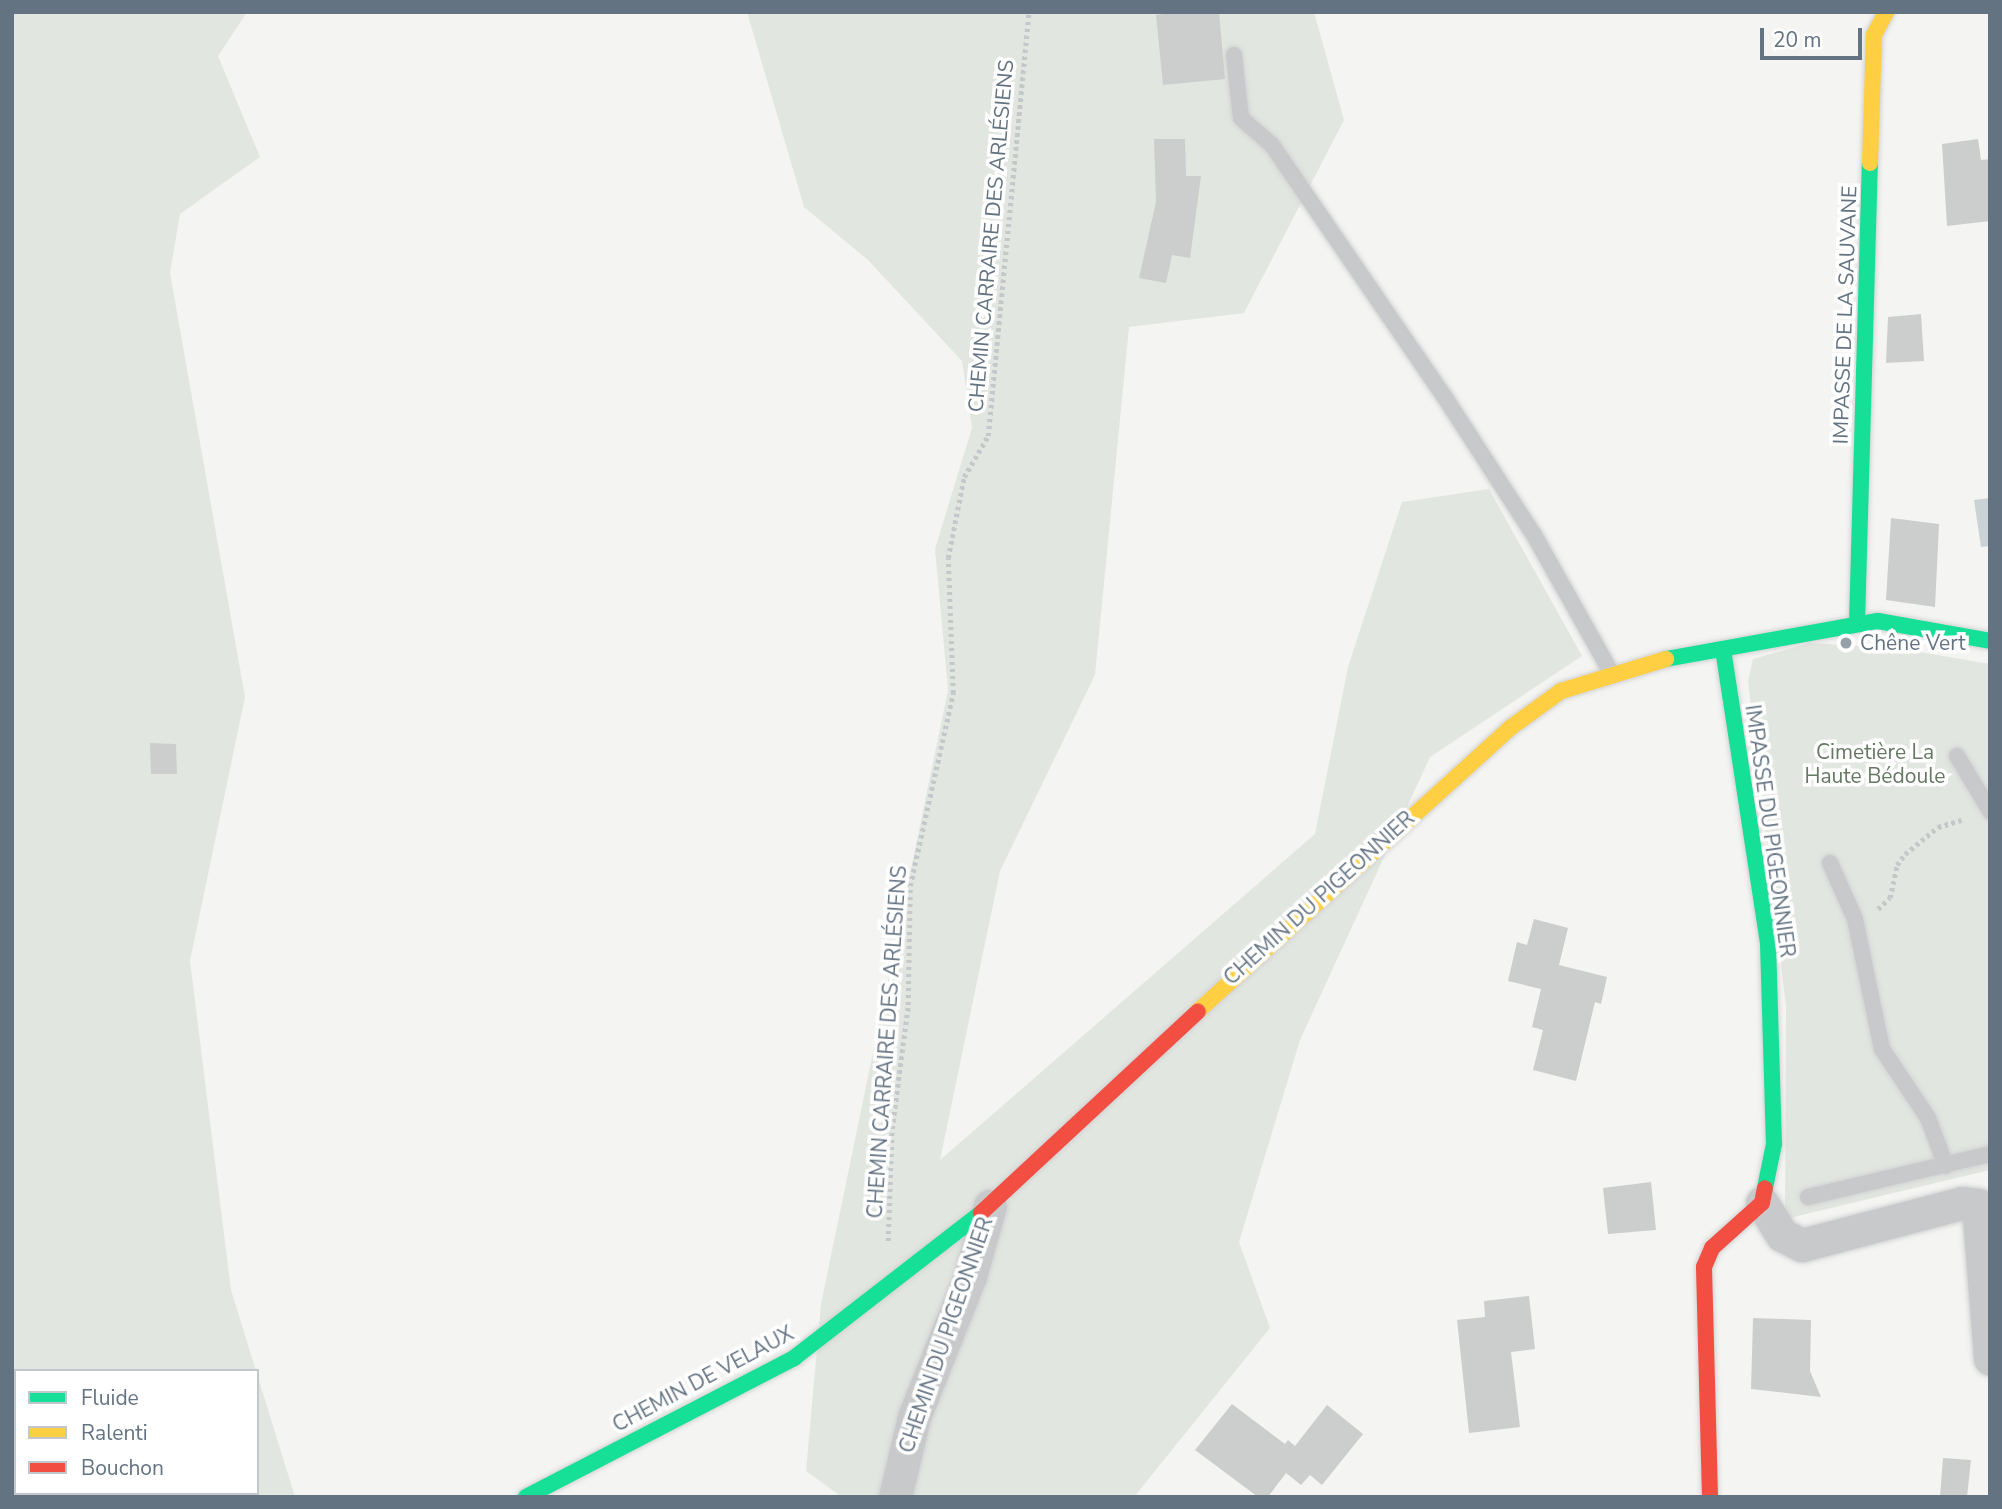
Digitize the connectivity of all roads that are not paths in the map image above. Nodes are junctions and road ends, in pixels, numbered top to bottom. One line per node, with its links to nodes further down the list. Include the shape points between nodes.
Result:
1 (1886, 12): 3 (street, IMPASSE DE LA SAUVANE, via 1874,35)
2 (1234, 55): 6 (lane, via 1241,118 1272,145 1444,396 1534,536)
3 (1857, 623): 4 (street, CHEMIN DU PIGEONNIER, via 1878,621); 5 (street, CHEMIN DU PIGEONNIER)
4 (1990, 641)
5 (1723, 649): 6 (street, CHEMIN DU PIGEONNIER); 13 (street, IMPASSE DU PIGEONNIER, via 1768,943 1773,1144)
6 (1611, 672): 14 (street, CHEMIN DU PIGEONNIER, via 1561,691 1510,728 1207,1000)
7 (1957, 756): 8 (lane)
8 (1990, 811)
9 (1830, 863): 11 (lane, via 1855,919 1882,1049 1928,1118)
10 (1990, 1154): 11 (lane)
11 (1946, 1166): 12 (lane)
12 (1808, 1197)
13 (1762, 1203): 15 (street, via 1782,1235 1802,1245 1962,1203 1978,1205); 18 (street, via 1712,1248 1704,1267)
14 (990, 1206): 16 (street, CHEMIN DE VELAUX, via 794,1358); 17 (street, CHEMIN DU PIGEONNIER, via 970,1276 914,1417)
15 (1990, 1359)
16 (526, 1497)
17 (895, 1497)
18 (1710, 1497)

